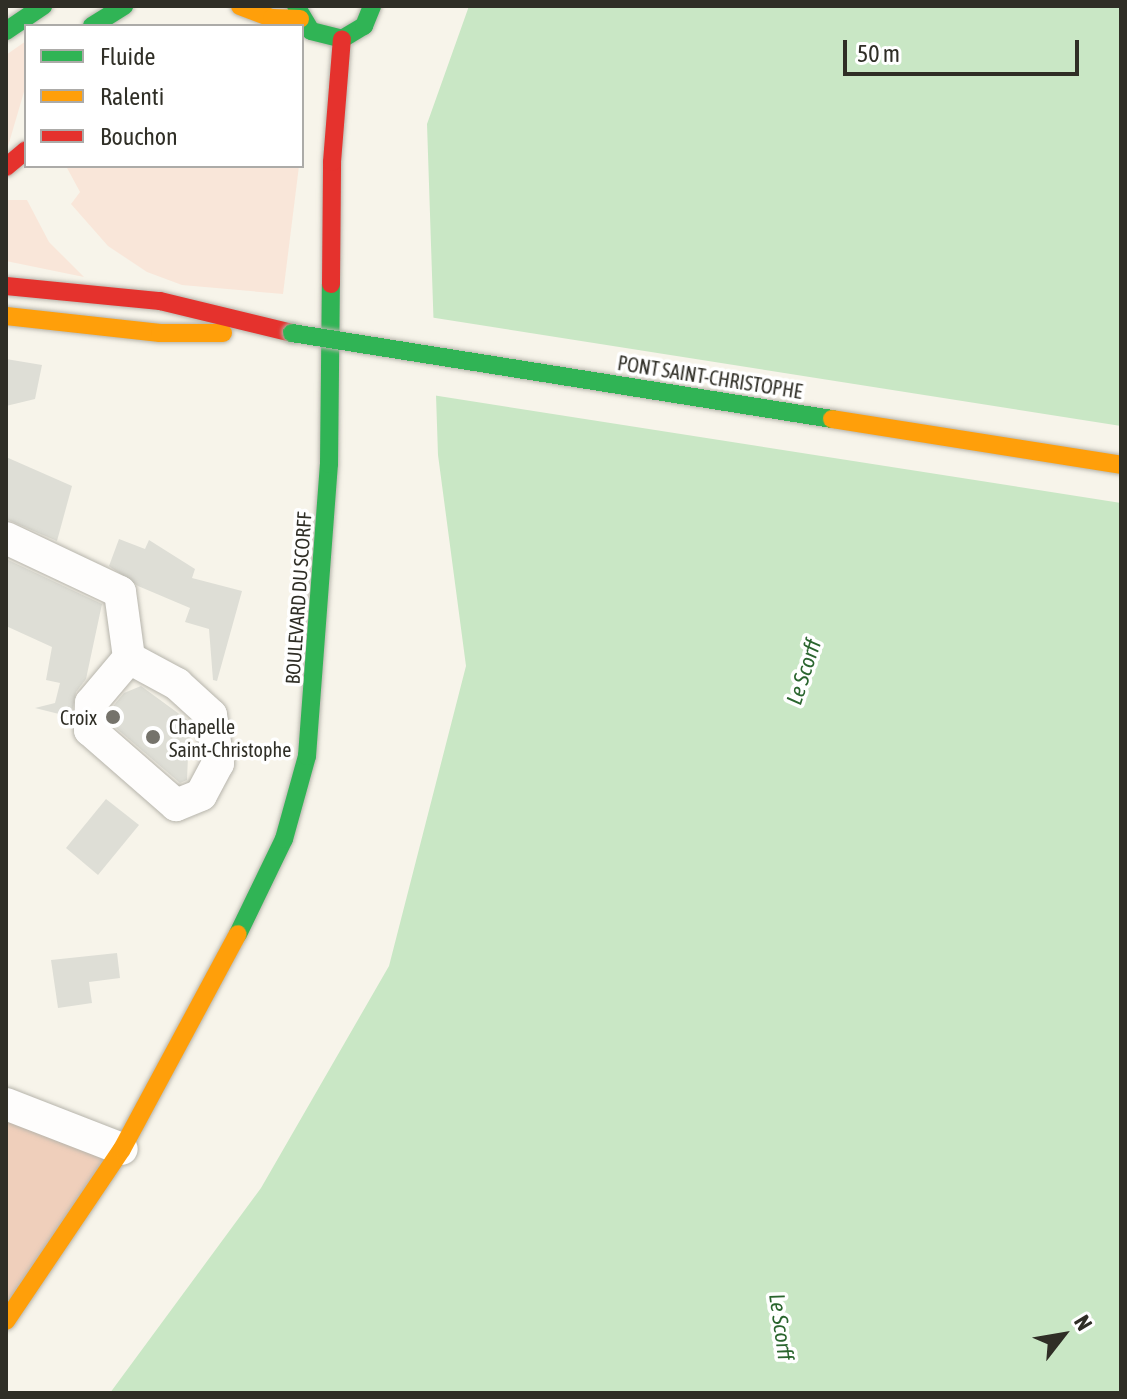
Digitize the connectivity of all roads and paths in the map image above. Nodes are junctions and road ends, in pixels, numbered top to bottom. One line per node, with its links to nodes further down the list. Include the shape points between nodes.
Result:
1 (43, 6): 7 (main road)
2 (124, 6): 6 (main road)
3 (240, 6): 5 (main road, via 272,18)
4 (372, 6): 8 (main road, via 364,26)
5 (298, 12): 8 (main road, via 325,38)
6 (95, 24)
7 (6, 31)
8 (342, 39): 18 (main road, BOULEVARD DU SCORFF, via 332,162 329,464 307,756 284,839)
9 (24, 152): 10 (main road)
10 (6, 167)
11 (6, 286): 13 (main road, via 160,301)
12 (6, 316): 13 (main road, via 160,333)
13 (292, 333): 14 (main road, PONT SAINT-CHRISTOPHE, bridge)
14 (1121, 465)
15 (6, 538): 16 (street, via 120,592)
16 (129, 658): 16 (street, via 91,703 90,730 176,805 201,795 218,763 211,715 177,684)
17 (6, 1104): 18 (street)
18 (122, 1149): 19 (main road, BOULEVARD DU SCORFF)
19 (6, 1321)

